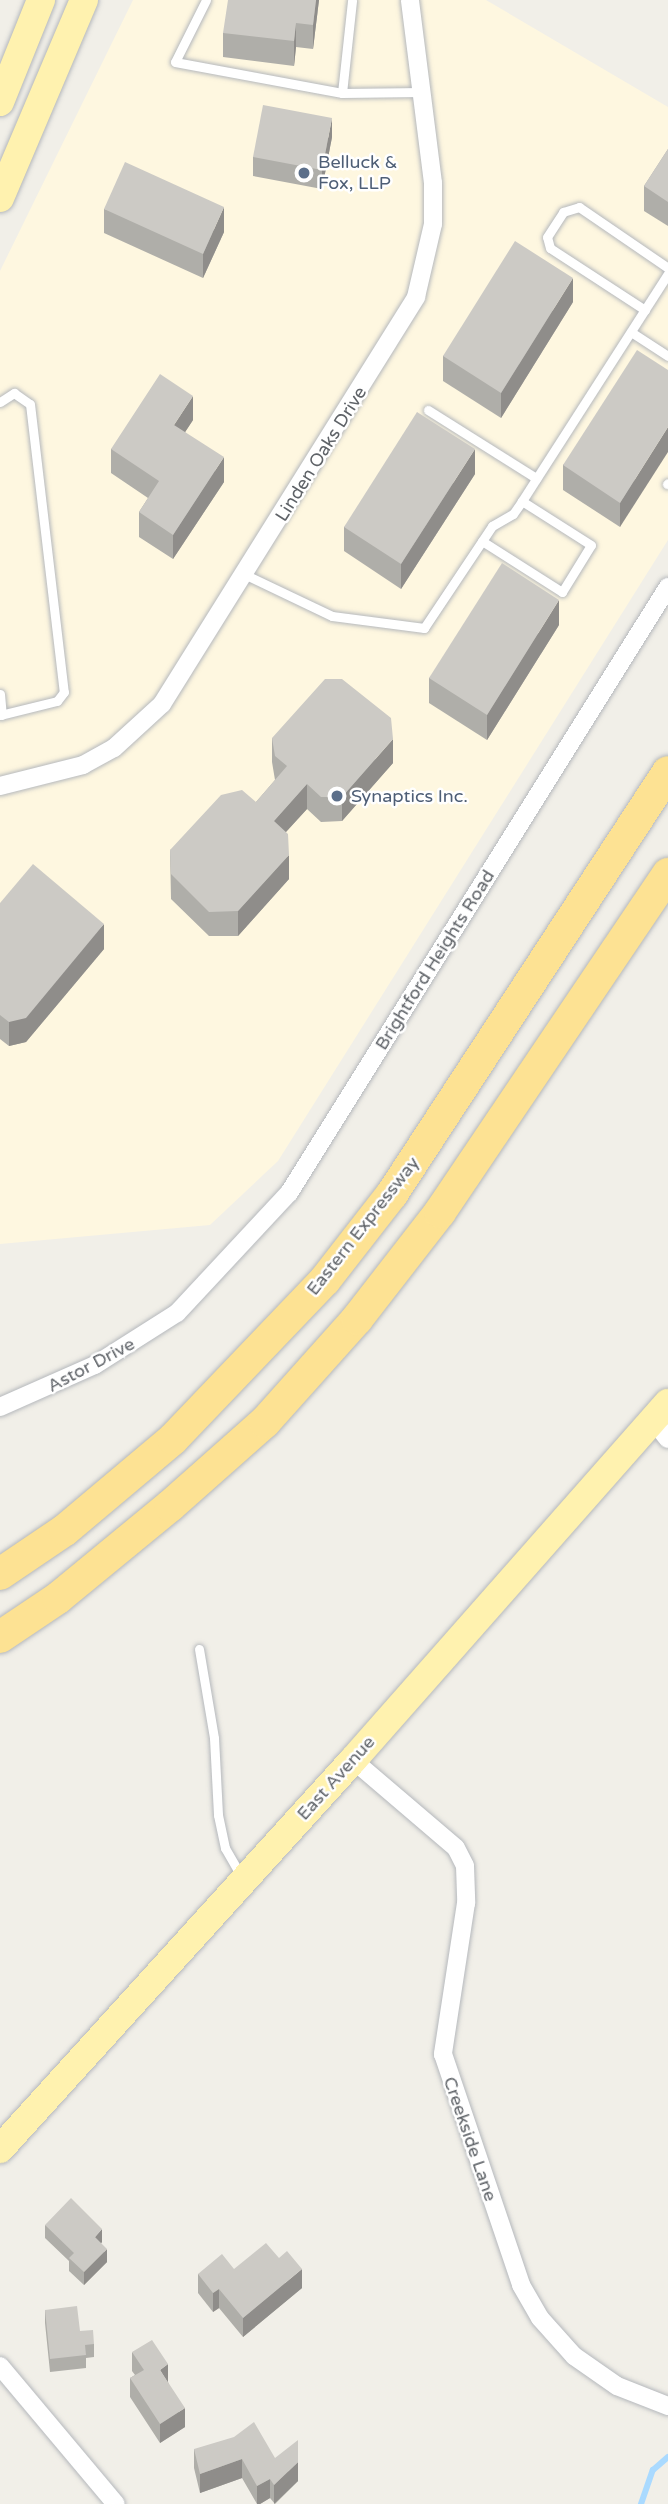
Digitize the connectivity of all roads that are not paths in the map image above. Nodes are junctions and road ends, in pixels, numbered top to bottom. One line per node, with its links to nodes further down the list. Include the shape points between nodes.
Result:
1 (41, 0): 8 (main road)
2 (85, 0): 9 (main road)
3 (206, 0): 7 (lane, via 175,62)
4 (410, 0): 6 (street, Linden Oaks Drive)
5 (352, 1): 7 (lane)
6 (422, 92): 7 (lane); 20 (street, Linden Oaks Drive, via 433,224 416,297)
7 (342, 93)
8 (0, 102)
9 (0, 198)
10 (668, 268): 12 (lane, via 579,207 563,212 547,237 550,248)
11 (668, 274): 12 (lane)
12 (645, 310): 13 (lane)
13 (631, 332): 14 (lane); 17 (lane)
14 (668, 356)
15 (0, 402): 23 (lane, via 14,393 30,404 64,692 57,701)
16 (428, 411): 17 (lane)
17 (536, 478): 18 (lane)
18 (522, 501): 19 (lane); 19 (lane, via 591,545 562,592)
19 (482, 541): 20 (lane, via 424,628 332,616)
20 (246, 575): 25 (street, Linden Oaks Drive, via 183,675 140,727 83,765)
21 (668, 587): 27 (street, Brightford Heights Road, via 289,1193)
22 (0, 694): 23 (lane)
23 (1, 715)
24 (668, 772): 30 (highway, Eastern Expressway, via 393,1194 325,1280 173,1439 65,1530)
25 (0, 786)
26 (668, 874): 31 (highway, via 440,1212 357,1319 265,1422 58,1598)
27 (177, 1313): 28 (street, Astor Drive, via 95,1366)
28 (0, 1407)
29 (663, 1421): 33 (main road, East Avenue)
30 (0, 1574)
31 (0, 1637)
32 (199, 1649): 34 (lane, via 214,1738 218,1815 225,1848)
33 (353, 1760): 34 (main road, East Avenue); 37 (street, Creekside Lane, via 456,1848 465,1866 466,1903 443,2054 521,2285 540,2318 574,2356 617,2386)
34 (243, 1880): 35 (main road, East Avenue)
35 (0, 2149)
36 (0, 2366): 38 (street)
37 (668, 2406)
38 (116, 2504)

